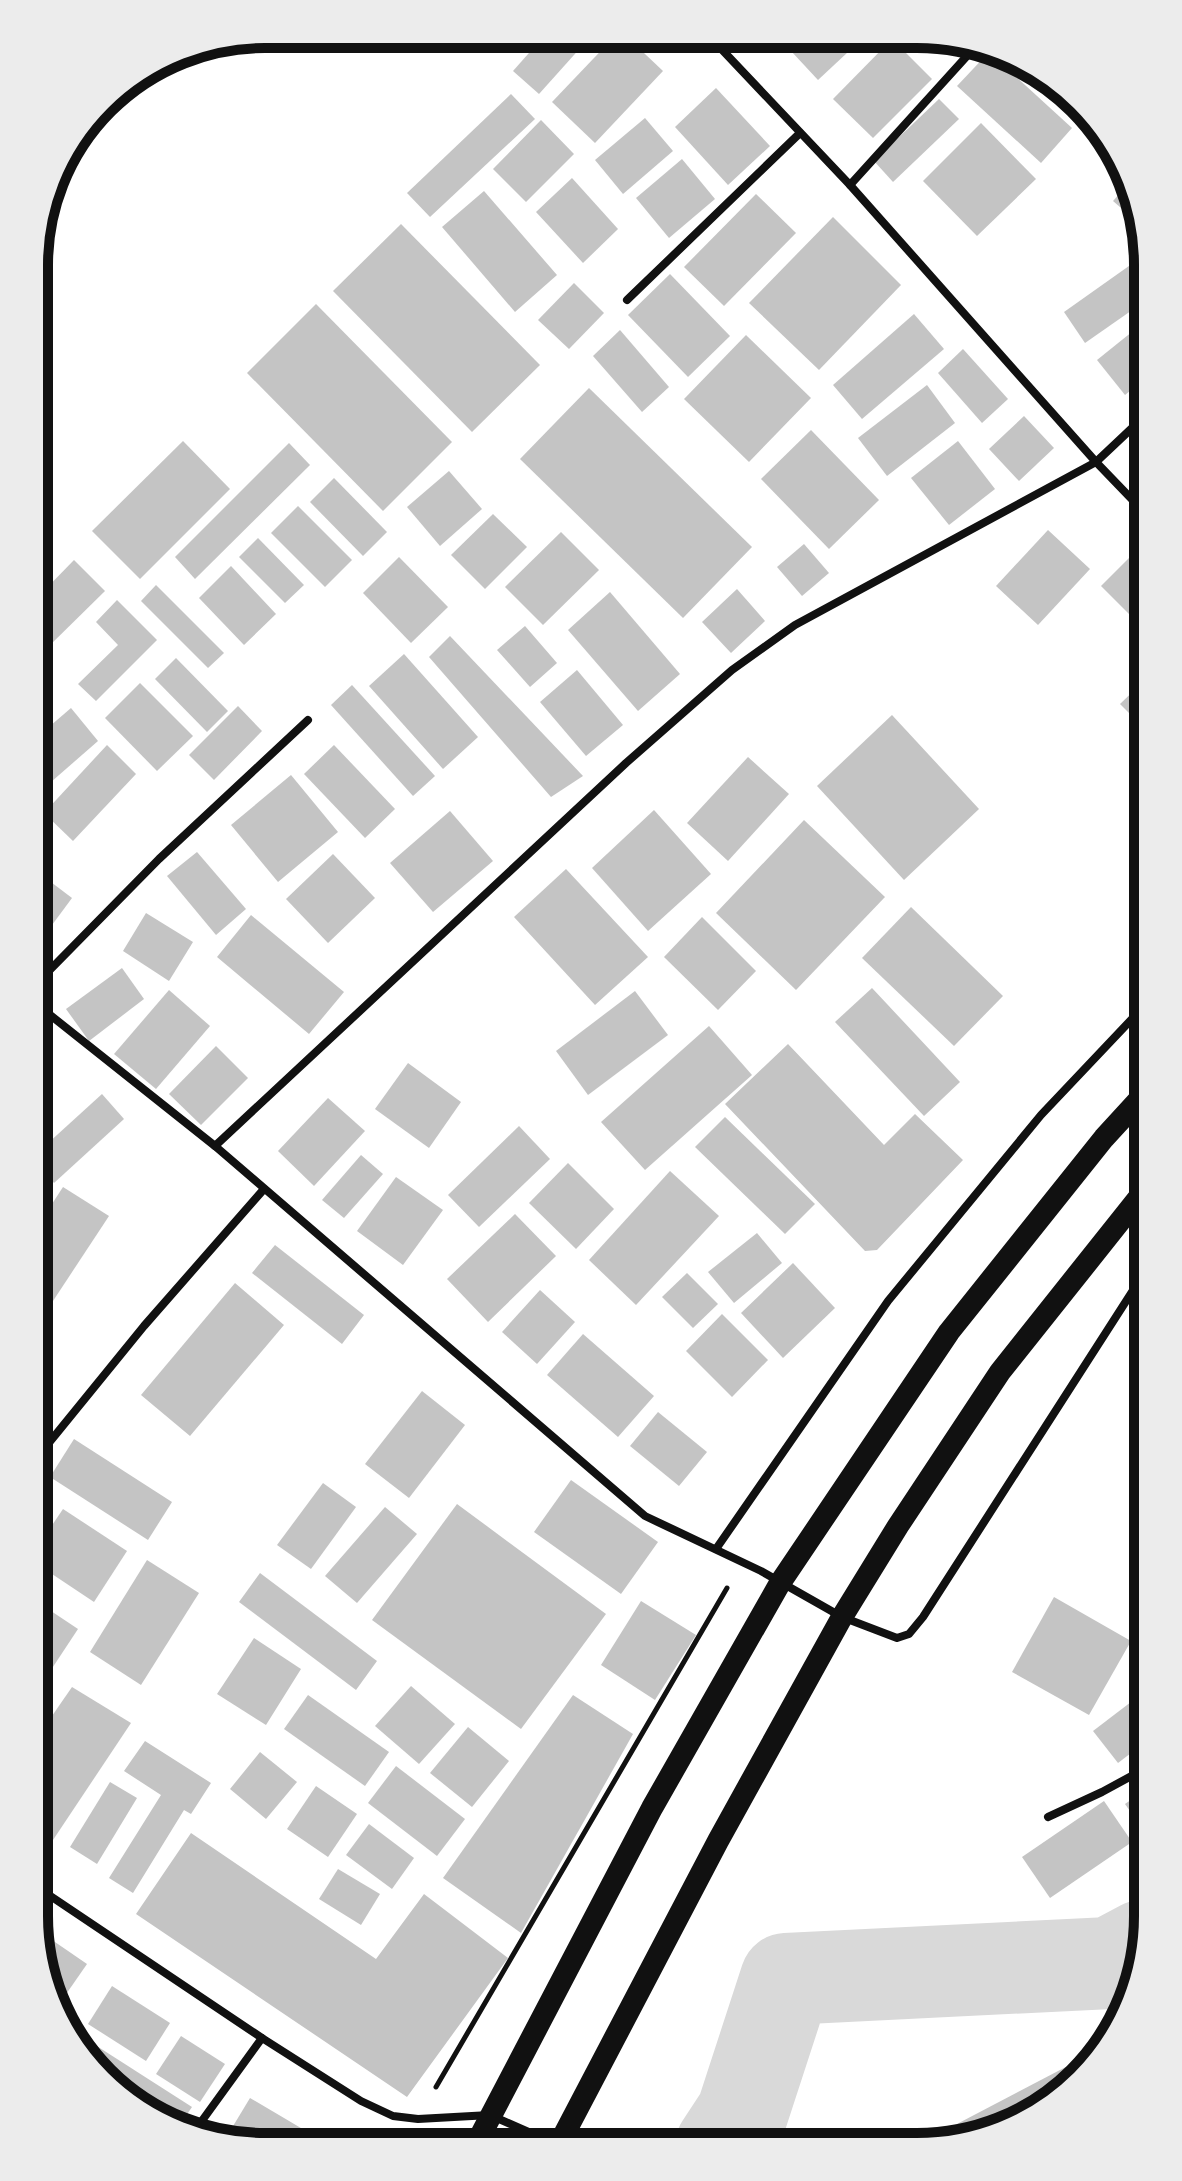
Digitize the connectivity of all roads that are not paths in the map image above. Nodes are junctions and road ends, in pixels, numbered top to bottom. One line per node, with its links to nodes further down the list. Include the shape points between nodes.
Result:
1 (720, 48): 3 (street)
2 (968, 55): 4 (street)
3 (800, 133): 4 (street); 5 (street)
4 (850, 185): 7 (street)
5 (627, 300)
6 (1134, 426): 7 (street)
7 (1096, 462): 8 (street); 14 (street, via 795,625 732,670)
8 (1134, 501)
9 (308, 720): 10 (street)
10 (48, 972)
11 (48, 1013): 14 (street)
12 (1134, 1017): 19 (street, via 1041,1115 888,1301)
13 (1134, 1105): 20 (highway, via 949,1332)
14 (215, 1146): 15 (street)
15 (264, 1189): 18 (street); 19 (street, via 635,1508)
16 (1134, 1204): 21 (highway, via 1000,1372)
17 (1134, 1289): 21 (street, via 909,1634 897,1638)
18 (48, 1444)
19 (716, 1549): 20 (street)
20 (780, 1583): 21 (street); 26 (highway, via 652,1808)
21 (842, 1617): 30 (highway)
22 (1134, 1775): 23 (street)
23 (1048, 1817)
24 (48, 1894): 25 (street)
25 (262, 2038): 26 (street, via 393,2116); 27 (street)
26 (490, 2115): 28 (highway); 29 (street)
27 (200, 2123)
28 (481, 2133)
29 (530, 2133)
30 (566, 2133)

